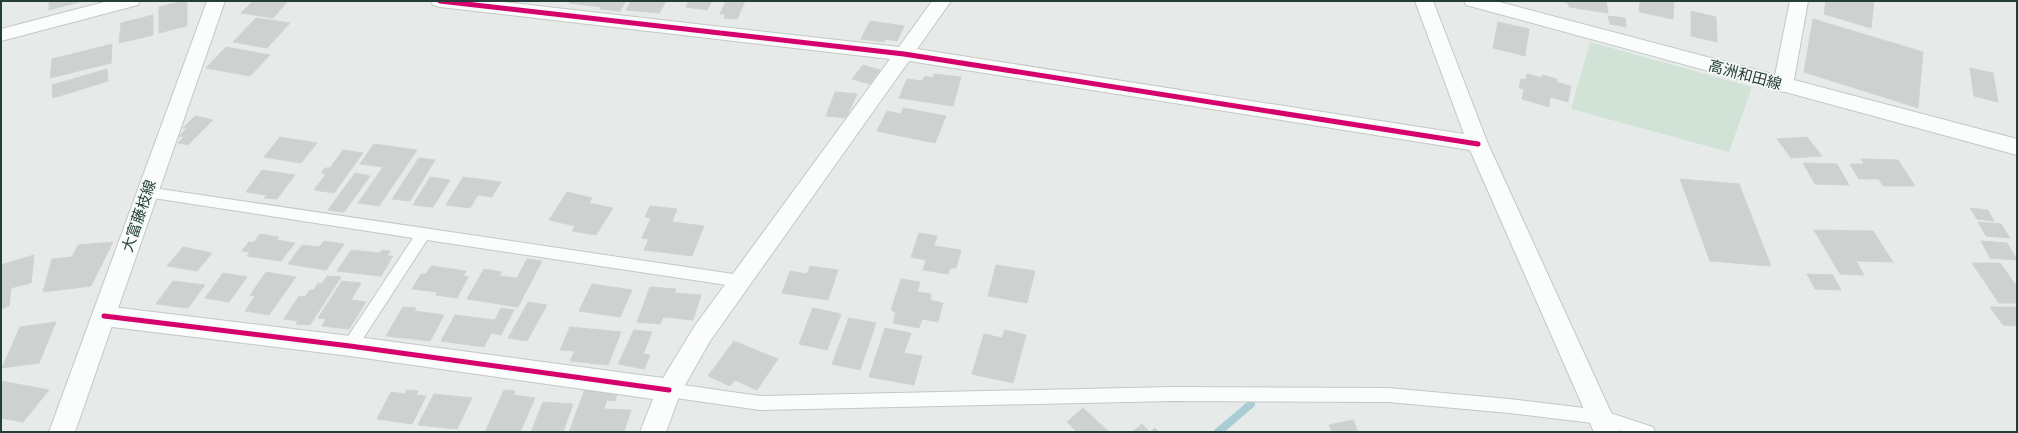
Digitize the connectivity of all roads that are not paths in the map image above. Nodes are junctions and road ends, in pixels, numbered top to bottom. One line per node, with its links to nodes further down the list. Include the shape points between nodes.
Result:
1 (131, 1): 9 (street)
2 (216, 1): 14 (street, 大富藤枝線)
3 (440, 1): 8 (street)
4 (942, 1): 10 (street)
5 (1424, 1): 12 (street)
6 (1473, 1): 11 (street, 高洲和田線)
7 (1799, 1): 11 (street)
8 (560, 8): 10 (street)
9 (1, 35)
10 (904, 54): 12 (street); 16 (street)
11 (1783, 85): 13 (street, 高洲和田線)
12 (1478, 144): 20 (street)
13 (2017, 147)
14 (147, 192): 15 (lane); 17 (street, 大富藤枝線)
15 (424, 234): 16 (lane); 18 (lane)
16 (740, 281): 19 (street, via 702,334)
17 (104, 316): 18 (street); 21 (street, 大富藤枝線)
18 (350, 346): 19 (street)
19 (669, 390): 20 (lane, via 760,403 1172,394 1388,395 1509,406); 22 (street)
20 (1604, 425): 23 (lane)
21 (62, 432)
22 (653, 432)
23 (1647, 432)

